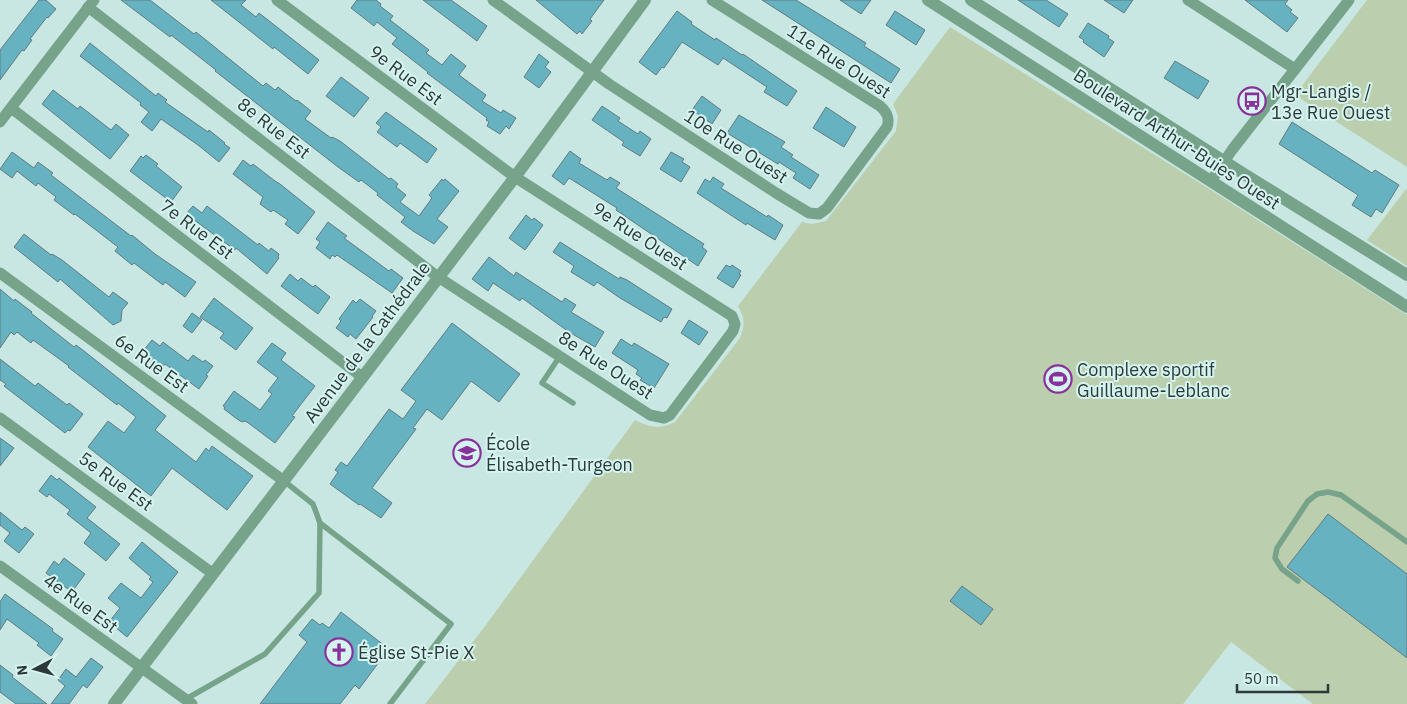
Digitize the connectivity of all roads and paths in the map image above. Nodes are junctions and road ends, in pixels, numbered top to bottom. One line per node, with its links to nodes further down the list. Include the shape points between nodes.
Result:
1 (276, 0): 16 (street, 9e Rue Est)
2 (493, 0): 11 (street, 10e Rue Ouest)
3 (645, 0): 11 (street, Avenue de la Cathédrale)
4 (712, 0): 15 (street, 11e Rue Ouest, via 885,110 887,127)
5 (928, 0): 17 (street, Boulevard Arthur-Buies Ouest)
6 (971, 0): 14 (street, Boulevard Arthur-Buies Ouest)
7 (1188, 0): 10 (street)
8 (1349, 0): 10 (street)
9 (91, 4): 12 (street); 20 (street, 8e Rue Est)
10 (1295, 69): 14 (street)
11 (591, 72): 15 (street, 10e Rue Ouest, via 809,213 819,214 827,208); 16 (street, Avenue de la Cathédrale)
12 (11, 108): 13 (street); 24 (street, 7e Rue Est)
13 (0, 122)
14 (1224, 161): 17 (street); 19 (street, Boulevard Arthur-Buies Ouest)
15 (854, 174)
16 (515, 177): 20 (street, Avenue de la Cathédrale); 22 (street, 9e Rue Ouest, via 732,316)
17 (1211, 181): 21 (street, Boulevard Arthur-Buies Ouest)
18 (0, 273): 27 (street, 6e Rue Est)
19 (1407, 275)
20 (438, 277): 23 (street, 8e Rue Ouest); 24 (street, Avenue de la Cathédrale)
21 (1407, 307)
22 (733, 331): 23 (street, 8e Rue Ouest, via 672,413 664,418 650,415)
23 (560, 356): 25 (lane, via 542,383)
24 (362, 377): 27 (street, Avenue de la Cathédrale)
25 (573, 403)
26 (0, 418): 31 (street, 5e Rue Est)
27 (284, 481): 28 (lane, via 313,504); 31 (street, Avenue de la Cathédrale)
28 (320, 523): 34 (lane, via 319,593 265,654); 36 (lane, via 451,624)
29 (1407, 542): 32 (lane, via 1341,495 1317,494 1308,501 1277,548 1275,558 1282,570)
30 (0, 566): 33 (street, 4e Rue Est)
31 (212, 573): 33 (street, Avenue de la Cathédrale)
32 (1298, 581)
33 (142, 668): 34 (street, 4e Rue Est); 35 (street, Avenue de la Cathédrale)
34 (189, 702)
35 (114, 704)
36 (390, 704)

